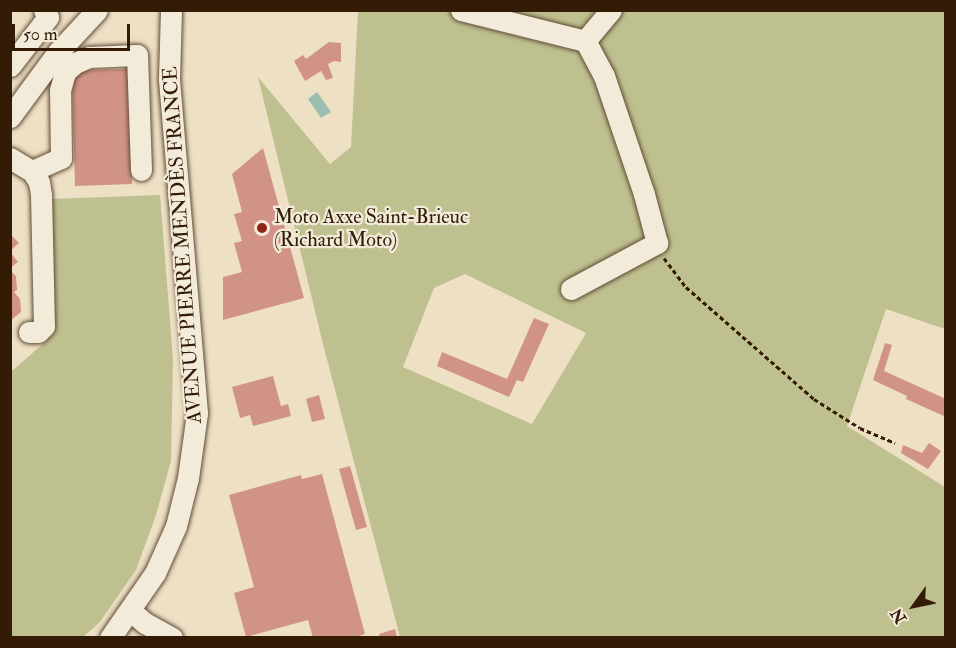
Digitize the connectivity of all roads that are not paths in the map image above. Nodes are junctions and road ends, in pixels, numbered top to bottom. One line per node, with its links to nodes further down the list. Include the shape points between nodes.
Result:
1 (44, 10): 7 (street, via 48,16)
2 (97, 10): 8 (street, via 58,52)
3 (171, 10): 14 (street, AVENUE PIERRE MENDÈS FRANCE, via 170,78 197,413 188,478 176,526 155,573)
4 (461, 10): 6 (street)
5 (611, 10): 6 (street)
6 (585, 41): 12 (street, via 604,76 657,243)
7 (10, 66)
8 (10, 117)
9 (10, 158): 11 (street)
10 (141, 170): 11 (street, via 137,55 89,57 65,72 60,90 61,158)
11 (32, 171): 13 (street, via 41,195 44,326 38,332)
12 (571, 289)
13 (29, 332)
14 (131, 611): 15 (street, AVENUE PIERRE MENDÈS FRANCE); 16 (street)
15 (110, 638)
16 (172, 638)

